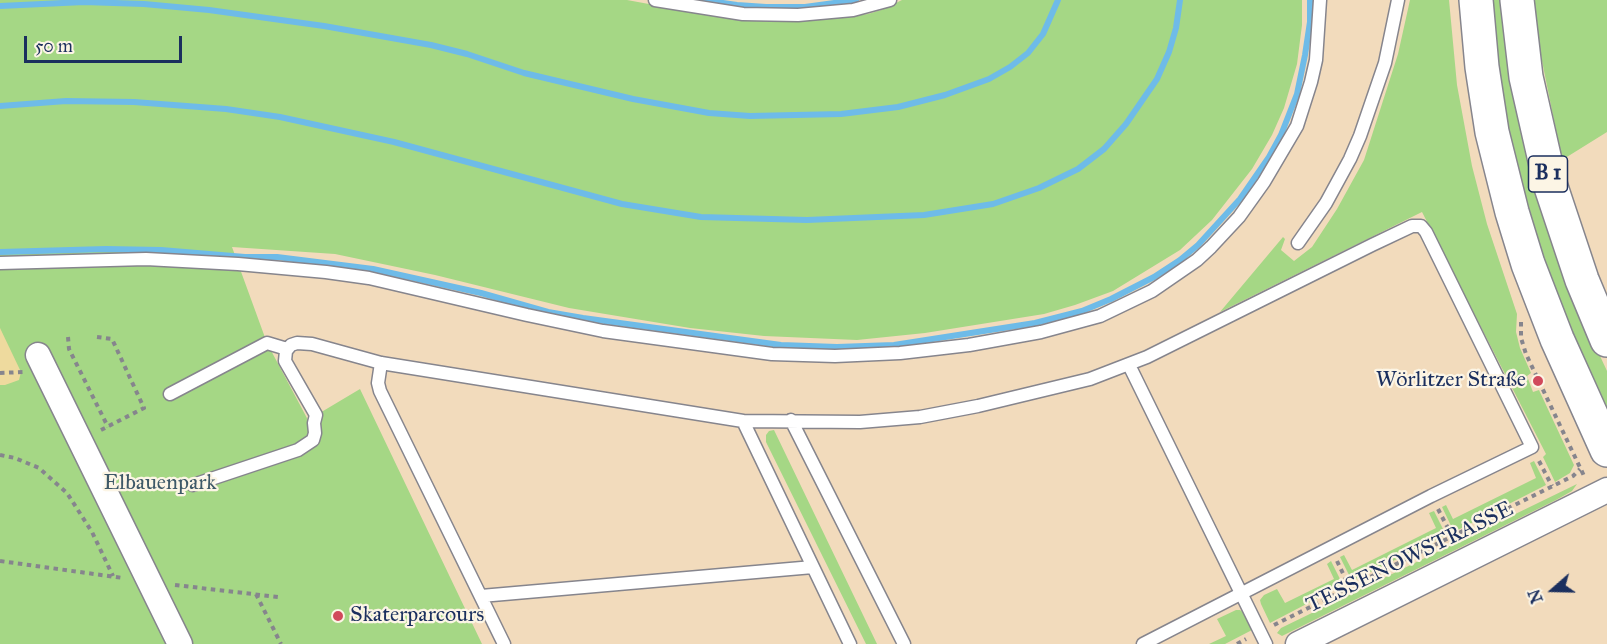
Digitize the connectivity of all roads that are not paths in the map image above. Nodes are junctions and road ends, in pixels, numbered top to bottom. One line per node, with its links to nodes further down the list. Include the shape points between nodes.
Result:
1 (655, 0): 2 (lane, via 743,14 798,15 853,10)
2 (890, 0)
3 (1320, 0): 8 (lane, via 1316,60 1297,126 1239,217 1182,272 1136,300 1100,316 1041,332 900,353 772,354 603,331 369,278 326,272 146,259)
4 (1398, 0): 7 (lane, via 1384,63 1360,136 1326,202)
5 (1476, 0): 17 (main road, B 1, via 1492,132 1514,221 1557,339)
6 (1517, 0): 9 (main road, B 1, via 1526,76 1548,177)
7 (1298, 243)
8 (0, 263)
9 (1607, 340)
10 (287, 349): 12 (lane, via 295,343 306,343); 14 (lane, via 267,343); 18 (lane, via 286,365 316,415 313,440 298,450)
11 (38, 355): 23 (street)
12 (381, 363): 16 (lane); 22 (lane, via 380,391)
13 (1129, 365): 15 (lane, via 1047,390 920,417 860,422); 21 (lane); 21 (lane, via 1420,225 1532,447)
14 (170, 394)
15 (791, 420): 16 (lane); 26 (lane)
16 (743, 421): 20 (lane)
17 (1607, 450)
18 (193, 485)
19 (1607, 490): 29 (street, TESSENOWSTRASSE)
20 (813, 567): 22 (lane); 25 (lane)
21 (1241, 594): 27 (lane); 28 (lane)
22 (481, 596): 24 (lane)
23 (180, 644)
24 (504, 644)
25 (850, 644)
26 (904, 644)
27 (1143, 644)
28 (1266, 644)
29 (1298, 644)

